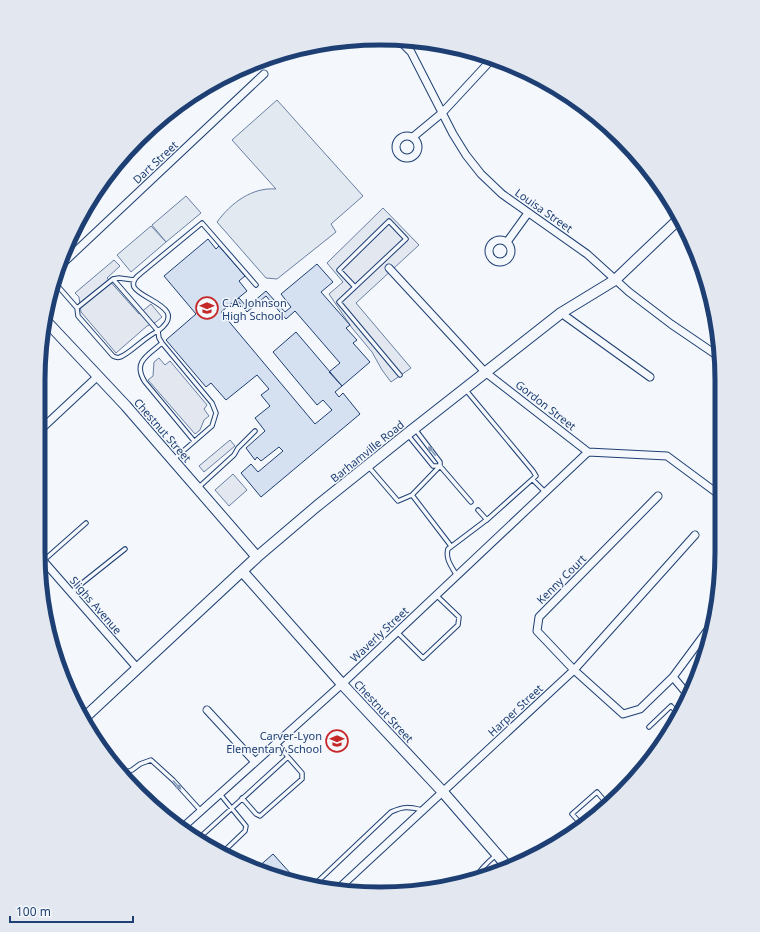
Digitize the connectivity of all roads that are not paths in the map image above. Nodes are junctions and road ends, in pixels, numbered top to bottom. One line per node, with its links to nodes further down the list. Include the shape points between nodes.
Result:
1 (405, 46): 4 (street, Louisa Street, via 411,52)
2 (488, 63): 4 (street)
3 (264, 74): 9 (street, Dart Street)
4 (442, 113): 5 (street); 6 (street, Louisa Street, via 466,155 481,174)
5 (413, 137)
6 (528, 213): 8 (street); 14 (street, Louisa Street, via 586,254)
7 (675, 223): 14 (street, Barhamville Road)
8 (506, 242)
9 (69, 258)
10 (383, 261): 11 (lane); 17 (lane); 17 (lane, via 406,239 389,221 339,270)
11 (389, 268): 24 (street, Gordon Street)
12 (113, 279): 13 (lane); 18 (lane); 21 (lane)
13 (134, 280): 15 (lane, via 202,223); 21 (lane, via 136,290 161,305 166,311 167,321)
14 (615, 280): 19 (street, Barhamville Road); 23 (street, Louisa Street, via 671,324)
15 (256, 285)
16 (58, 286): 18 (lane)
17 (355, 287): 25 (lane, via 339,302)
18 (77, 308): 21 (lane, via 78,316 113,356 119,358)
19 (561, 313): 24 (street, Barhamville Road); 27 (street)
20 (50, 325): 26 (street, Chestnut Street)
21 (158, 331): 22 (lane)
22 (162, 343): 32 (lane, via 143,360 140,374); 32 (lane, via 216,409 216,418 212,426)
23 (714, 353)
24 (485, 372): 28 (street, Barhamville Road); 33 (street, Gordon Street)
25 (400, 375)
26 (98, 376): 29 (street); 34 (street, Chestnut Street)
27 (650, 377)
28 (464, 389): 31 (street, Barhamville Road); 37 (lane, via 533,471 536,476)
29 (45, 424)
30 (255, 431): 38 (lane, via 234,455)
31 (410, 431): 35 (street, Barhamville Road); 36 (lane, one-way to 31, via 440,462); 36 (lane, via 433,466)
32 (194, 441): 34 (lane)
33 (588, 452): 39 (street, Waverly Street); 40 (street, via 667,456)
34 (173, 460): 38 (street, Chestnut Street)
35 (367, 465): 41 (lane, via 398,501); 51 (street, Barhamville Road)
36 (440, 466): 41 (lane); 43 (lane)
37 (533, 480): 39 (lane); 45 (lane)
38 (198, 488): 51 (street, Chestnut Street)
39 (545, 492): 54 (street, Waverly Street)
40 (715, 492)
41 (412, 495): 48 (lane)
42 (658, 496): 60 (street, Kenny Court, via 539,617 537,631)
43 (471, 502)
44 (478, 510): 45 (lane)
45 (487, 520): 48 (lane)
46 (86, 523): 50 (lane)
47 (695, 535): 60 (street, Harper Street)
48 (451, 546): 54 (lane, via 447,551 448,561)
49 (125, 549): 55 (lane)
50 (45, 556)
51 (257, 557): 53 (street, Barhamville Road)
52 (46, 564): 55 (street, Slighs Avenue)
53 (242, 571): 59 (street, Barhamville Road); 62 (street, Chestnut Street)
54 (457, 576): 56 (street, Waverly Street)
55 (71, 592): 59 (street, Slighs Avenue)
56 (436, 596): 57 (street, Waverly Street); 57 (lane, via 459,618 458,625 423,658)
57 (397, 632): 62 (street, Waverly Street)
58 (705, 633): 61 (street)
59 (138, 669): 66 (street, Barhamville Road)
60 (574, 670): 61 (street, Kenny Court, via 623,714 640,709); 72 (street, Harper Street)
61 (673, 677): 63 (street)
62 (342, 684): 68 (street, Waverly Street); 72 (street, Chestnut Street)
63 (684, 690)
64 (207, 710): 70 (street)
65 (675, 710): 67 (lane, via 671,706)
66 (87, 715)
67 (649, 727)
68 (277, 743): 69 (lane); 70 (street, Waverly Street)
69 (288, 757): 74 (lane); 74 (lane, via 302,773 302,779 260,816)
70 (255, 762): 73 (street, Waverly Street)
71 (127, 772): 78 (lane, one-way to 78, via 151,760)
72 (442, 792): 77 (street, Harper Street); 83 (street, Chestnut Street)
73 (220, 794): 76 (lane); 78 (street, Waverly Street)
74 (242, 798): 76 (lane)
75 (604, 801): 79 (lane, via 597,792 572,814)
76 (231, 808): 81 (lane); 82 (lane, via 246,826 245,831)
77 (422, 810): 86 (lane, via 401,807 391,812); 87 (street, Harper Street)
78 (201, 811): 80 (street, Waverly Street)
79 (579, 822)
80 (186, 825)
81 (202, 836)
82 (226, 849)
83 (497, 854): 84 (street, Chestnut Street); 85 (lane)
84 (505, 862)
85 (479, 872)
86 (317, 881)
87 (343, 885)

